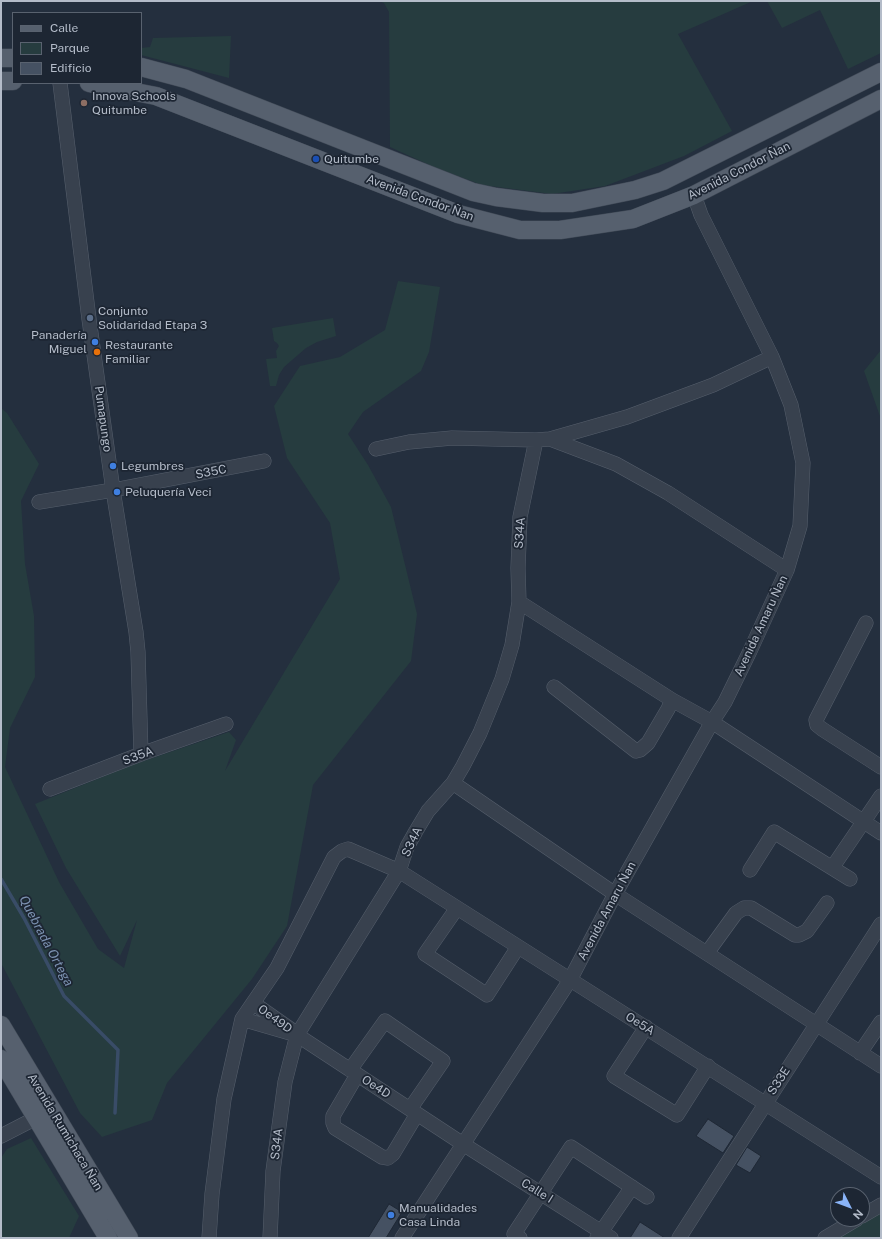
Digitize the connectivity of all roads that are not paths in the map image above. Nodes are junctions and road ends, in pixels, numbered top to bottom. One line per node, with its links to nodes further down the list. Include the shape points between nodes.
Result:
1 (1, 58): 2 (main road)
2 (12, 58)
3 (142, 67): 4 (main road, Avenida Condor Ñan, via 186,79 473,192 543,203 572,203 635,190 663,181)
4 (881, 72)
5 (1, 81): 6 (main road)
6 (12, 81)
7 (60, 84): 15 (street, Pumapungo)
8 (94, 84): 10 (main road, Avenida Condor Ñan, via 156,96 458,214 520,230 560,230 633,219)
9 (881, 99): 10 (main road, Avenida Condor Ñan)
10 (694, 195): 11 (street, Avenida Amaru Ñan, via 701,215)
11 (772, 357): 12 (street, via 713,385 627,417); 17 (street, Avenida Amaru Ñan, via 791,405 803,463 800,526)
12 (543, 439): 13 (street, via 452,438 409,442); 17 (street, via 616,464 668,493); 18 (street, S34A, via 520,517)
13 (376, 449)
14 (264, 461): 15 (street, S35C)
15 (113, 490): 16 (street, S35C); 24 (street, Pumapungo, via 138,652)
16 (39, 502)
17 (787, 570): 22 (street, Avenida Amaru Ñan, via 744,664)
18 (519, 602): 21 (street); 26 (street, S34A, via 512,645 502,679 480,732)
19 (866, 623): 25 (street, via 816,720 822,729)
20 (554, 687): 21 (street, via 636,751 648,742)
21 (672, 700): 22 (street)
22 (712, 722): 29 (street); 35 (street, Avenida Amaru Ñan)
23 (226, 724): 24 (street, S35A)
24 (141, 754): 27 (street, S35A)
25 (881, 767)
26 (453, 783): 33 (street, S34A, via 428,811 407,847); 35 (street)
27 (50, 789)
28 (881, 796): 29 (street)
29 (864, 822): 30 (street); 31 (street)
30 (881, 833)
31 (832, 868): 32 (street, via 774,832); 34 (street)
32 (750, 870)
33 (400, 871): 37 (street, Oe5A); 42 (street, Oe5A, via 348,850 334,857 277,968); 48 (street, S34A)
34 (850, 878)
35 (615, 894): 40 (street); 41 (street, Avenida Amaru Ñan)
36 (827, 902): 40 (street, via 802,935 795,935 752,908 744,908 736,913)
37 (457, 908): 39 (street, Oe5A); 39 (street, via 426,954 487,995)
38 (881, 924): 45 (street, S33E)
39 (518, 947): 41 (street, Oe5A)
40 (707, 953): 45 (street)
41 (570, 980): 47 (street, Oe5A); 58 (street, Avenida Amaru Ñan)
42 (253, 1003): 43 (street, Oe5A); 48 (street, Oe49D, via 289,1027)
43 (242, 1019): 48 (street, Oe49D); 69 (street, via 224,1100)
44 (881, 1022): 49 (street)
45 (816, 1024): 49 (street); 54 (street, S33E)
46 (1, 1025): 68 (main road, Avenida Rumichaca Ñan)
47 (646, 1027): 51 (street, Oe5A); 51 (street, via 614,1076 677,1115)
48 (292, 1034): 53 (street, Oe4D); 70 (street, S34A, via 273,1171)
49 (860, 1053): 52 (street)
50 (1, 1059): 56 (main road, Avenida Rumichaca Ñan)
51 (708, 1066): 54 (street, Oe5A)
52 (881, 1066)
53 (354, 1073): 55 (street, Oe4D); 55 (street, via 333,1116 335,1128 382,1157 388,1158 393,1154); 55 (street, via 385,1022 443,1061)
54 (765, 1104): 59 (street, Oe5A); 73 (street, S33E)
55 (414, 1112): 58 (street, Oe4D)
56 (36, 1118): 57 (street); 67 (main road, Avenida Rumichaca Ñan)
57 (1, 1136)
58 (463, 1144): 61 (street, Calle I); 71 (street, Avenida Amaru Ñan)
59 (881, 1177)
60 (632, 1187): 61 (street, via 571,1147); 62 (street); 66 (street)
61 (540, 1193): 66 (street, Calle I); 72 (street, via 514,1234)
62 (647, 1197)
63 (881, 1205): 64 (street)
64 (870, 1211)
65 (844, 1227): 74 (street)
66 (603, 1236)
67 (108, 1238)
68 (128, 1238)
69 (209, 1238)
70 (270, 1238)
71 (402, 1238)
72 (520, 1238)
73 (679, 1238)
74 (825, 1238)

